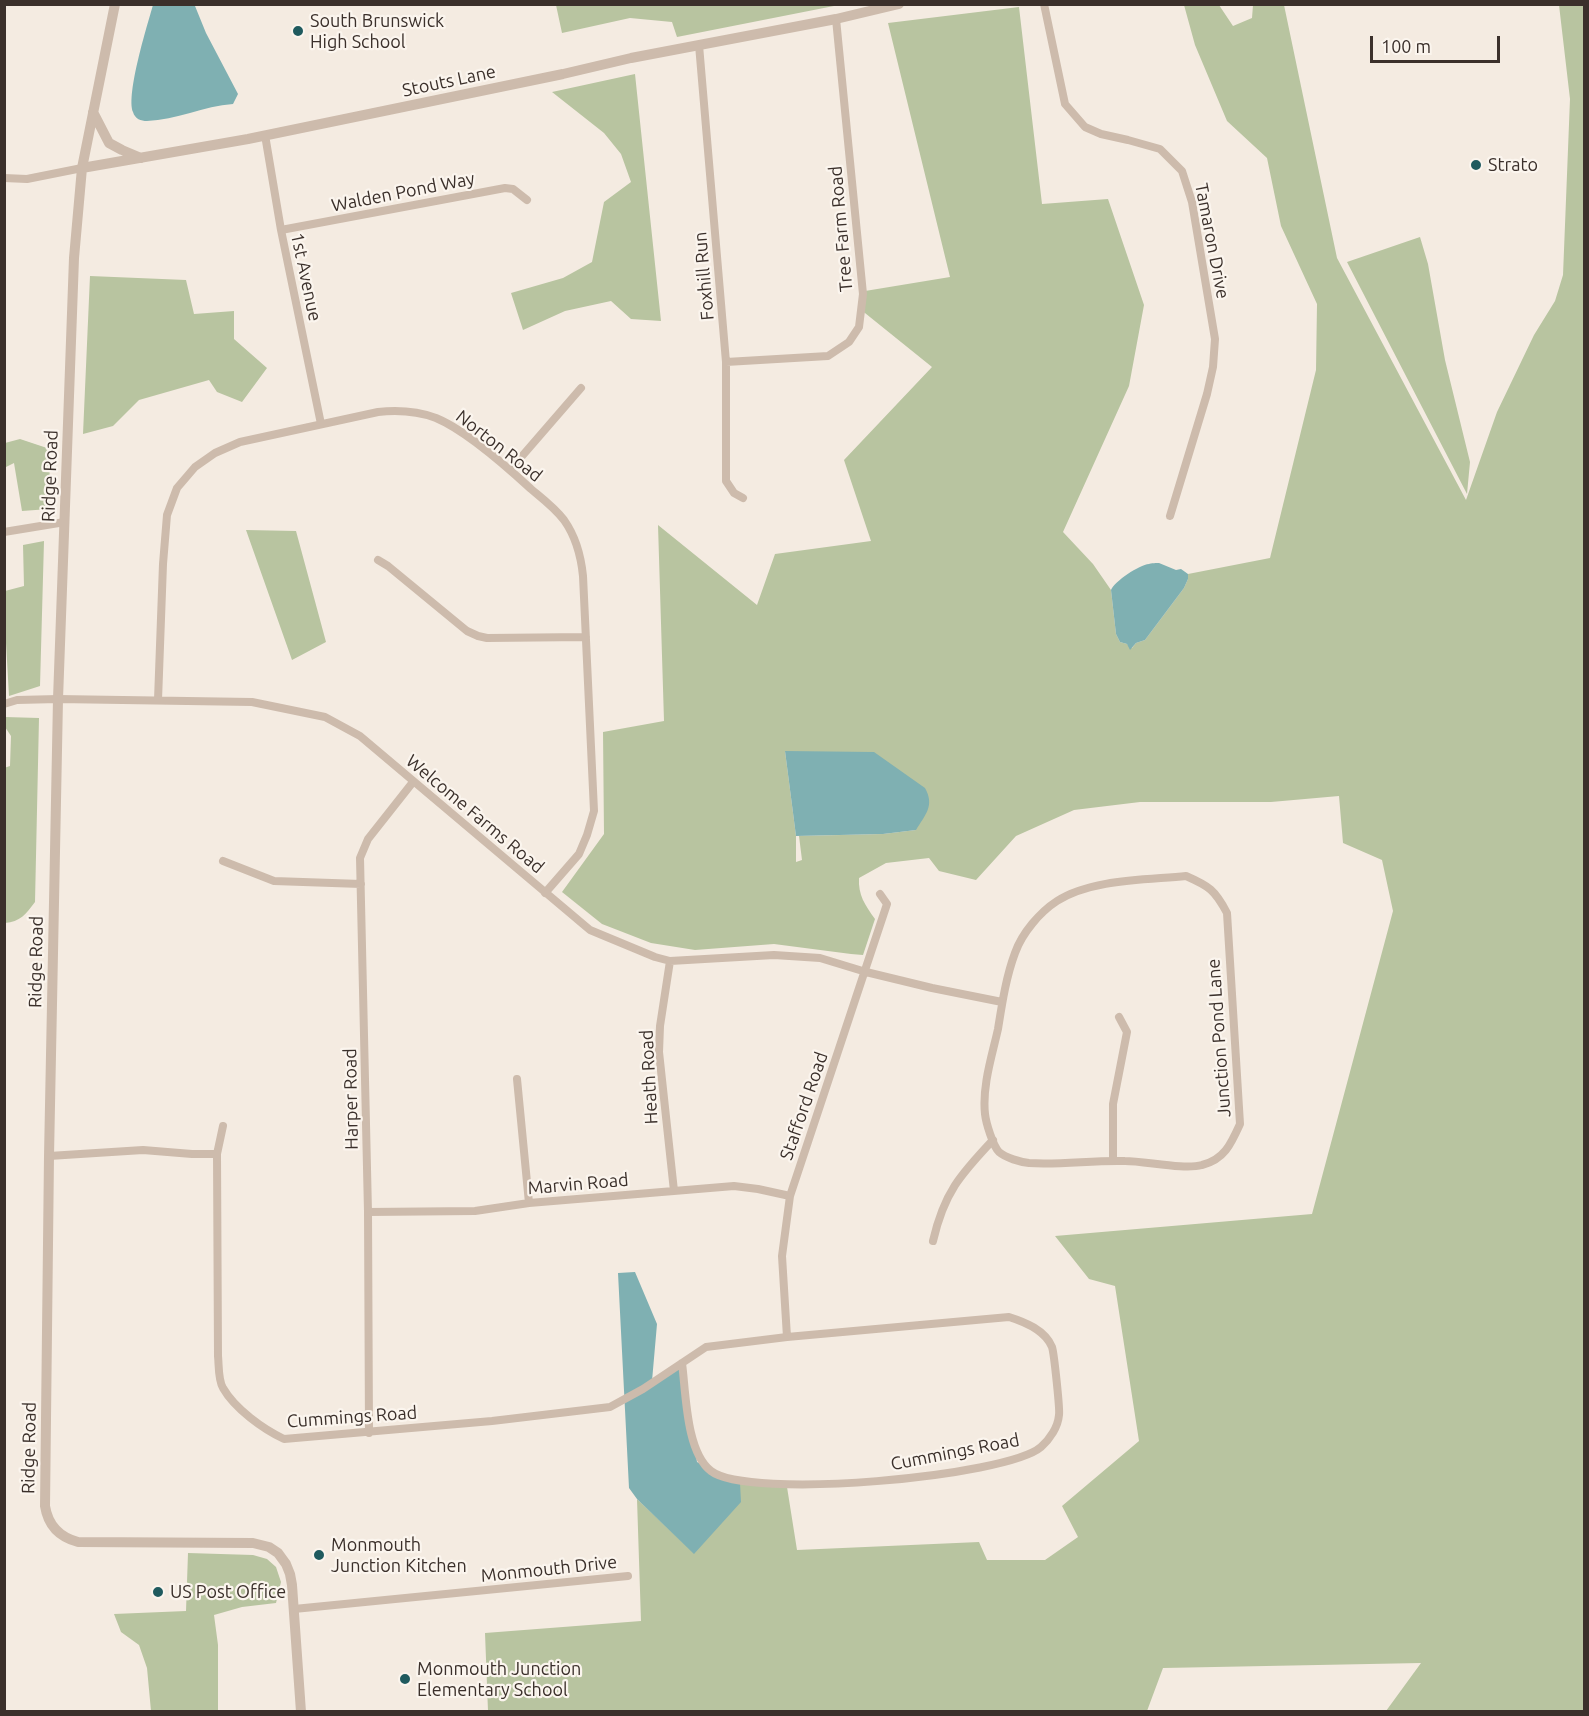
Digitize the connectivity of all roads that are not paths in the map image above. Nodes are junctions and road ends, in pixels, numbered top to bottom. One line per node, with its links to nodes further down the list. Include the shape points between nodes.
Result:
1 (115, 4): 6 (street, Ridge Road)
2 (899, 4): 4 (street, Stouts Lane)
3 (1044, 4): 18 (street, Tamaron Drive, via 1065,104 1084,127 1160,149 1182,171 1192,202 1215,339 1207,394)
4 (836, 19): 5 (street, Stouts Lane); 13 (street, Tree Farm Road, via 863,294 860,327 849,342 828,356)
5 (699, 45): 7 (street, Stouts Lane); 13 (street, Foxhill Run)
6 (93, 112): 8 (street, via 109,143); 9 (street, Ridge Road)
7 (265, 135): 8 (street, Stouts Lane); 12 (street, 1st Avenue)
8 (141, 158): 9 (street, Stouts Lane)
9 (82, 168): 10 (street, Stouts Lane, via 27,179); 19 (street, Ridge Road, via 75,248)
10 (4, 178)
11 (527, 200): 12 (street, Walden Pond Way, via 505,188)
12 (280, 230): 15 (street, 1st Avenue)
13 (726, 362): 17 (street, Foxhill Run, via 726,481)
14 (581, 388): 16 (street)
15 (321, 424): 16 (street, Norton Road, via 389,411 423,414 455,428); 24 (street, Norton Road, via 240,442 215,453 195,466 177,488 167,515)
16 (510, 470): 22 (street, Norton Road, via 557,511 574,538 582,569)
17 (743, 498)
18 (1170, 516)
19 (66, 522): 20 (street); 23 (street, Ridge Road)
20 (4, 532)
21 (378, 560): 22 (street, via 478,636)
22 (586, 637): 29 (street, Norton Road, via 594,811 579,854)
23 (58, 699): 24 (street, Welcome Farms Road); 25 (street, Welcome Farms Road); 39 (street, Ridge Road)
24 (158, 700): 26 (street, Welcome Farms Road, via 252,702 326,717 360,736)
25 (4, 704)
26 (413, 782): 28 (street, Harper Road, via 368,839 360,858); 29 (street, Welcome Farms Road)
27 (223, 861): 28 (street, via 274,881)
28 (361, 884): 44 (street, Harper Road)
29 (545, 893): 31 (street, Welcome Farms Road, via 590,930)
30 (880, 894): 32 (street, Stafford Road, via 887,904)
31 (670, 961): 32 (street, Welcome Farms Road, via 774,955 820,957); 41 (street, Heath Road, via 659,1052)
32 (866, 972): 33 (street); 42 (street, Stafford Road)
33 (1002, 1002): 37 (street, Junction Pond Lane, via 986,1083 985,1114); 40 (street, Junction Pond Lane, via 1015,952 1024,935 1057,901 1077,891 1097,885 1186,876 1206,885 1219,897 1227,913 1240,1125 1231,1145 1217,1159 1200,1166)
34 (1119, 1017): 40 (street, via 1127,1032 1113,1104)
35 (517, 1079): 43 (street)
36 (222, 1126): 38 (street, Cummings Road)
37 (993, 1140): 40 (street, Junction Pond Lane, via 999,1152 1028,1163); 45 (street, via 964,1171 946,1198)
38 (217, 1154): 39 (street, via 143,1150); 48 (street, Cummings Road, via 221,1387 268,1432 284,1439)
39 (49, 1156): 50 (street, Ridge Road, via 45,1502 50,1521 63,1536 81,1543 265,1546 278,1553 288,1567)
40 (1113, 1161)
41 (674, 1191): 42 (street, Marvin Road, via 734,1186); 43 (street, Marvin Road)
42 (790, 1196): 46 (street, Stafford Road, via 782,1256)
43 (529, 1203): 44 (street, Marvin Road, via 475,1211)
44 (368, 1212): 48 (street, Harper Road)
45 (933, 1241)
46 (787, 1337): 47 (street, Cummings Road, via 706,1347); 47 (street, Cummings Road, via 1009,1317 1025,1322 1042,1333 1052,1348 1059,1415 1054,1431 1041,1447 1024,1457 960,1470 881,1481 808,1485 728,1479 711,1471 699,1458 693,1443)
47 (682, 1364): 48 (street, Cummings Road, via 610,1407)
48 (369, 1433)
49 (628, 1576): 50 (street, Monmouth Drive)
50 (294, 1609): 51 (street, Ridge Road)
51 (301, 1712)

